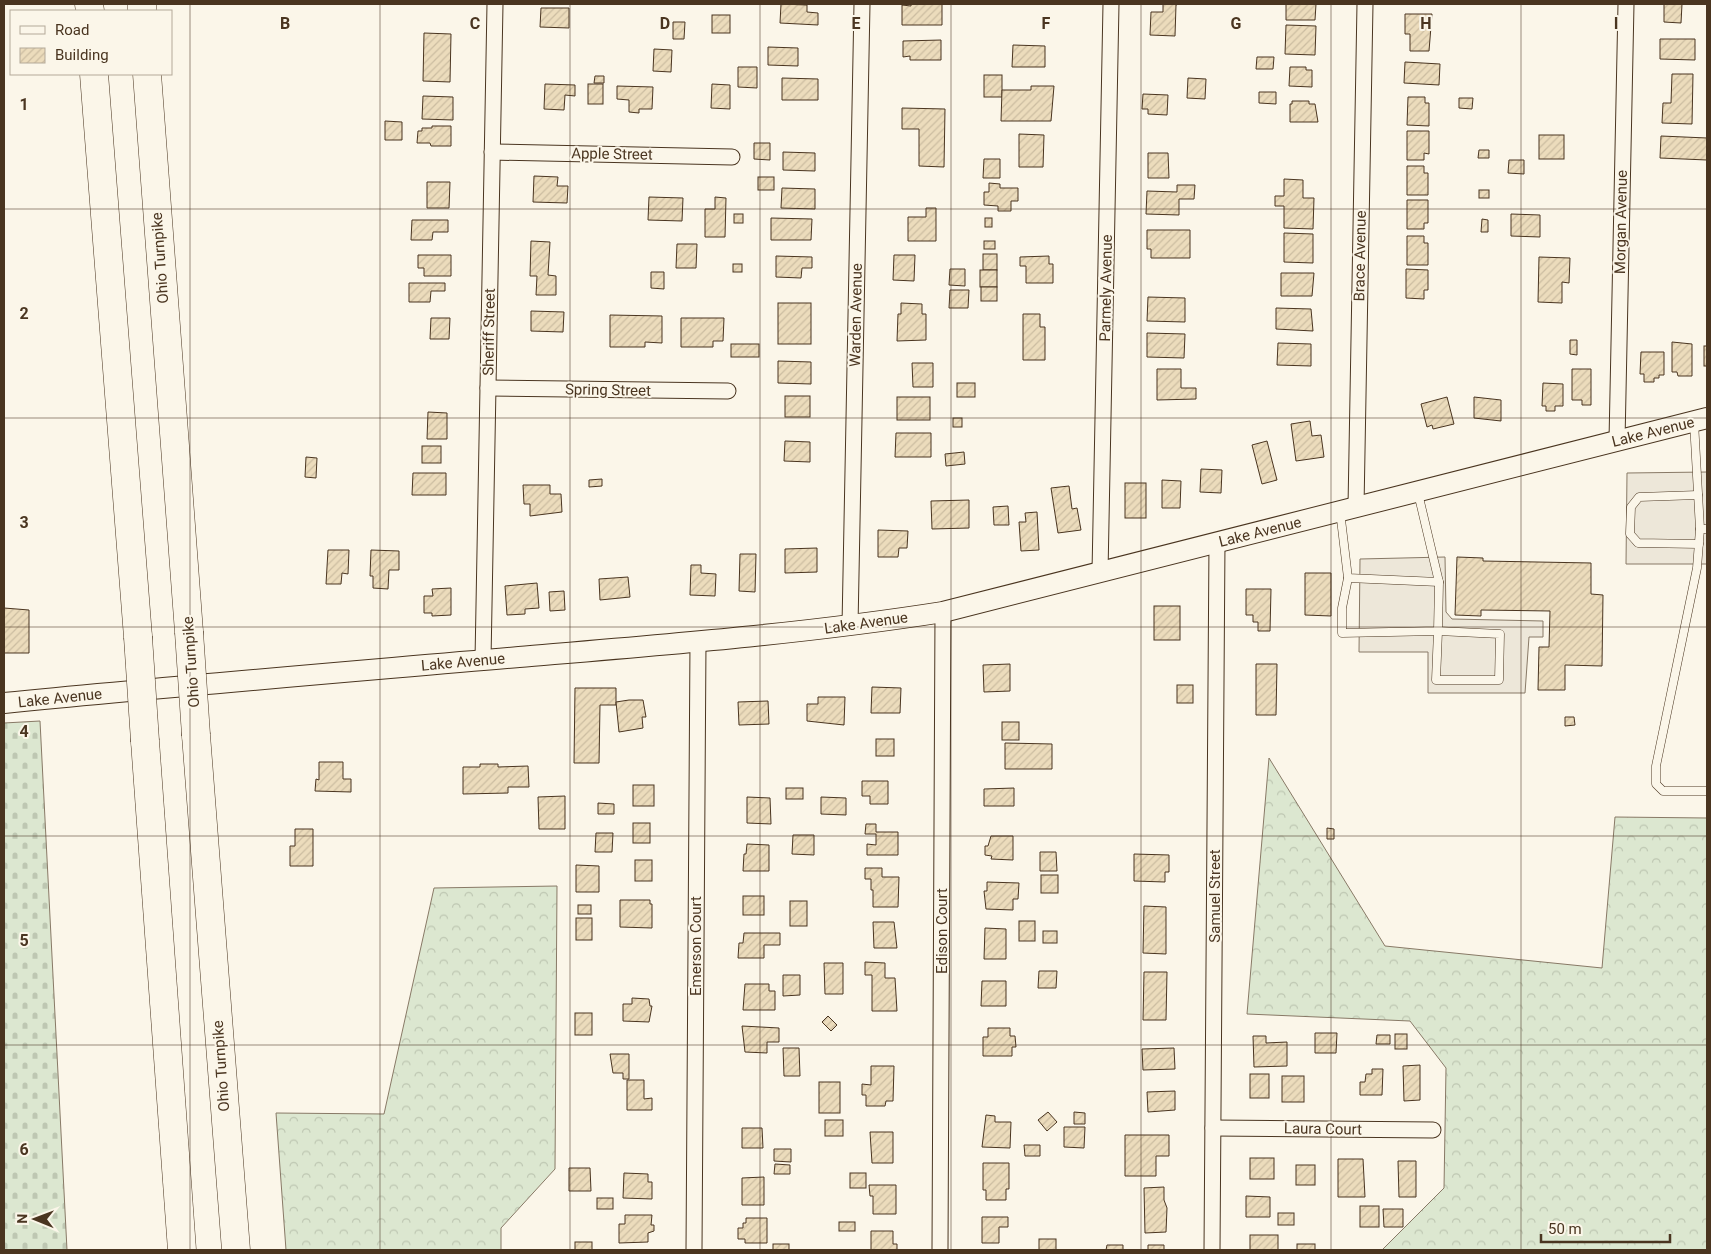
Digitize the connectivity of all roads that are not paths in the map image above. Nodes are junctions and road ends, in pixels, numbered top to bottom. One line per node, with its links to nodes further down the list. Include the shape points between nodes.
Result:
1 (495, 4): 8 (street, Sheriff Street)
2 (862, 4): 24 (street, Warden Avenue)
3 (1111, 4): 20 (street, Parmely Avenue)
4 (1365, 4): 16 (street, Brace Avenue)
5 (1626, 4): 13 (street, Morgan Avenue)
6 (94, 75): 32 (highway, bridge)
7 (147, 75): 33 (highway, Ohio Turnpike, bridge)
8 (492, 152): 9 (street, Apple Street); 10 (street, Sheriff Street)
9 (732, 157)
10 (488, 388): 11 (street, Spring Street); 27 (street, Sheriff Street)
11 (728, 391)
12 (1701, 420): 13 (street, Lake Avenue); 15 (lane)
13 (1617, 441): 14 (street, Lake Avenue)
14 (1418, 491): 16 (street, Lake Avenue); 22 (lane)
15 (1698, 495): 17 (lane); 19 (lane, via 1640,497 1631,507 1630,534 1638,543)
16 (1348, 509): 18 (street, Lake Avenue); 21 (lane)
17 (1703, 529): 19 (lane)
18 (1217, 542): 20 (street, Lake Avenue); 30 (street, Samuel Street)
19 (1699, 544): 29 (lane, via 1697,568 1656,766 1656,784 1663,791)
20 (1100, 573): 23 (street, Lake Avenue)
21 (1348, 578): 22 (lane); 25 (lane, via 1342,608 1342,633)
22 (1439, 582): 25 (lane)
23 (944, 612): 24 (street, Lake Avenue); 35 (street, Edison Court)
24 (850, 626): 26 (street, Lake Avenue)
25 (1438, 631): 25 (lane, via 1436,680 1499,680 1500,634)
26 (698, 642): 27 (street, Lake Avenue); 34 (street, Emerson Court)
27 (483, 660): 28 (street, Lake Avenue)
28 (4, 704)
29 (1707, 791)
30 (1213, 1128): 31 (street, Laura Court); 36 (street, Samuel Street)
31 (1433, 1130)
32 (182, 1250)
33 (236, 1250)
34 (694, 1250)
35 (940, 1250)
36 (1212, 1250)

